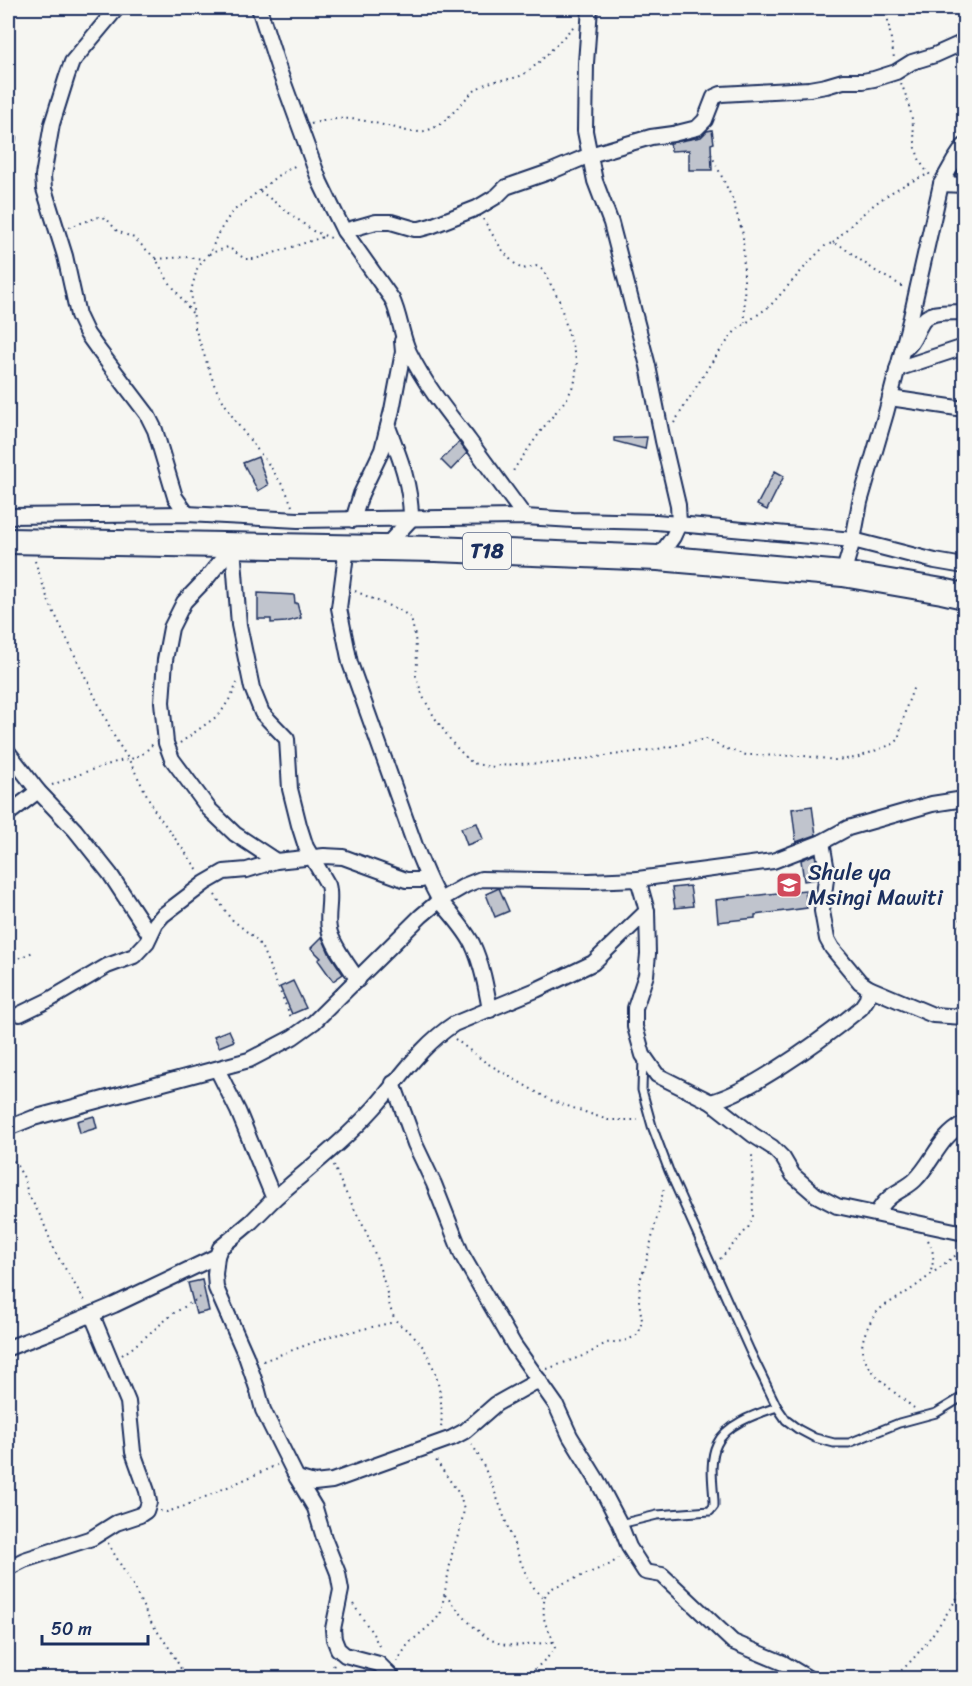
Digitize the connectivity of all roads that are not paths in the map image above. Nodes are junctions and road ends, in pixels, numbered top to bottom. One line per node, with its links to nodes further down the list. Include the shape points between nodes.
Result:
1 (117, 8): 20 (street, via 72,62 52,124 44,189 78,315 87,334 147,414 175,496)
2 (260, 8): 11 (street)
3 (591, 8): 8 (street, via 584,100)
4 (964, 42): 8 (street, via 896,72 863,81 809,89 721,94 714,97 697,129 651,136)
5 (8, 131): 6 (street)
6 (8, 138)
7 (964, 146): 9 (street)
8 (590, 155): 11 (street, via 517,182 477,208 420,229 376,222); 25 (street, via 648,366)
9 (941, 184): 10 (street); 15 (street)
10 (964, 185)
11 (339, 235): 13 (street, via 392,299)
12 (964, 312): 15 (street, via 929,316)
13 (401, 330): 19 (street, via 403,352); 22 (street, via 408,350 446,411)
14 (964, 347): 16 (street)
15 (903, 351): 16 (street)
16 (897, 369): 17 (street)
17 (890, 398): 18 (street); 26 (street)
18 (964, 409)
19 (388, 427): 23 (street, via 405,470); 24 (street)
20 (187, 514): 21 (street); 24 (street)
21 (8, 516)
22 (525, 517): 23 (street); 25 (street)
23 (411, 519): 24 (street); 30 (street)
24 (353, 520)
25 (679, 524): 26 (street); 31 (street)
26 (853, 540): 32 (street); 33 (street)
27 (18, 541): 28 (highway, T18)
28 (233, 546): 29 (highway, T18); 40 (street, via 239,625 258,707 287,739 290,789); 41 (street, via 184,602 171,628 162,702 165,730 168,751 209,809 235,834)
29 (347, 548): 30 (highway, T18); 42 (street, via 339,608 350,663)
30 (384, 548): 31 (highway, T18)
31 (658, 558): 33 (highway, T18)
32 (964, 566)
33 (843, 574): 34 (highway, T18)
34 (964, 596)
35 (8, 752): 36 (street)
36 (38, 791): 38 (street); 46 (street, via 110,874)
37 (964, 799): 39 (street, via 848,828)
38 (8, 814)
39 (822, 842): 43 (street, via 773,861); 48 (street, via 827,871 822,911 827,939)
40 (312, 857): 41 (street); 42 (street, via 343,857 406,880); 47 (street, via 330,892 329,930)
41 (276, 861): 46 (street, via 224,872 163,915)
42 (428, 878): 44 (street)
43 (638, 879): 44 (street, via 481,879); 45 (street)
44 (440, 900): 47 (street); 49 (street, via 472,944 481,965)
45 (647, 911): 49 (street, via 593,963); 52 (street, via 648,965 635,1008 635,1026)
46 (150, 935): 50 (street, via 134,956 107,966)
47 (358, 980): 53 (street, via 298,1034 249,1060)
48 (869, 988): 51 (street, via 933,1015); 55 (street, via 861,1008 804,1052 727,1098)
49 (490, 1010): 54 (street, via 443,1030)
50 (20, 1014)
51 (964, 1017)
52 (643, 1055): 55 (street, via 662,1078); 66 (lane, via 642,1090 669,1171)
53 (217, 1069): 57 (street); 58 (street)
54 (393, 1083): 58 (street, via 331,1151); 64 (street, via 462,1254)
55 (711, 1102): 59 (street, via 772,1147 793,1175 816,1195 837,1206)
56 (964, 1124): 59 (street, via 946,1136 918,1177 889,1198)
57 (8, 1128)
58 (274, 1199): 61 (street, via 226,1242)
59 (876, 1214): 60 (street)
60 (964, 1233)
61 (217, 1256): 62 (street); 67 (street, via 216,1288 263,1410)
62 (92, 1315): 63 (street); 69 (street, via 128,1402 133,1452 149,1502 140,1515 116,1523 85,1541)
63 (8, 1347)
64 (537, 1377): 67 (street, via 465,1431 433,1445 332,1481 314,1483); 68 (street)
65 (964, 1396): 66 (lane, via 936,1413 849,1443 815,1438 786,1420)
66 (777, 1407): 68 (lane, via 729,1429 717,1442 713,1462 714,1506 710,1511 657,1515)
67 (297, 1478): 70 (street, via 315,1508 338,1573 341,1590 333,1629 338,1649 345,1655 379,1664)
68 (620, 1524): 71 (street, via 645,1572 662,1575 728,1638)
69 (8, 1568)
70 (392, 1674)
71 (808, 1678)

